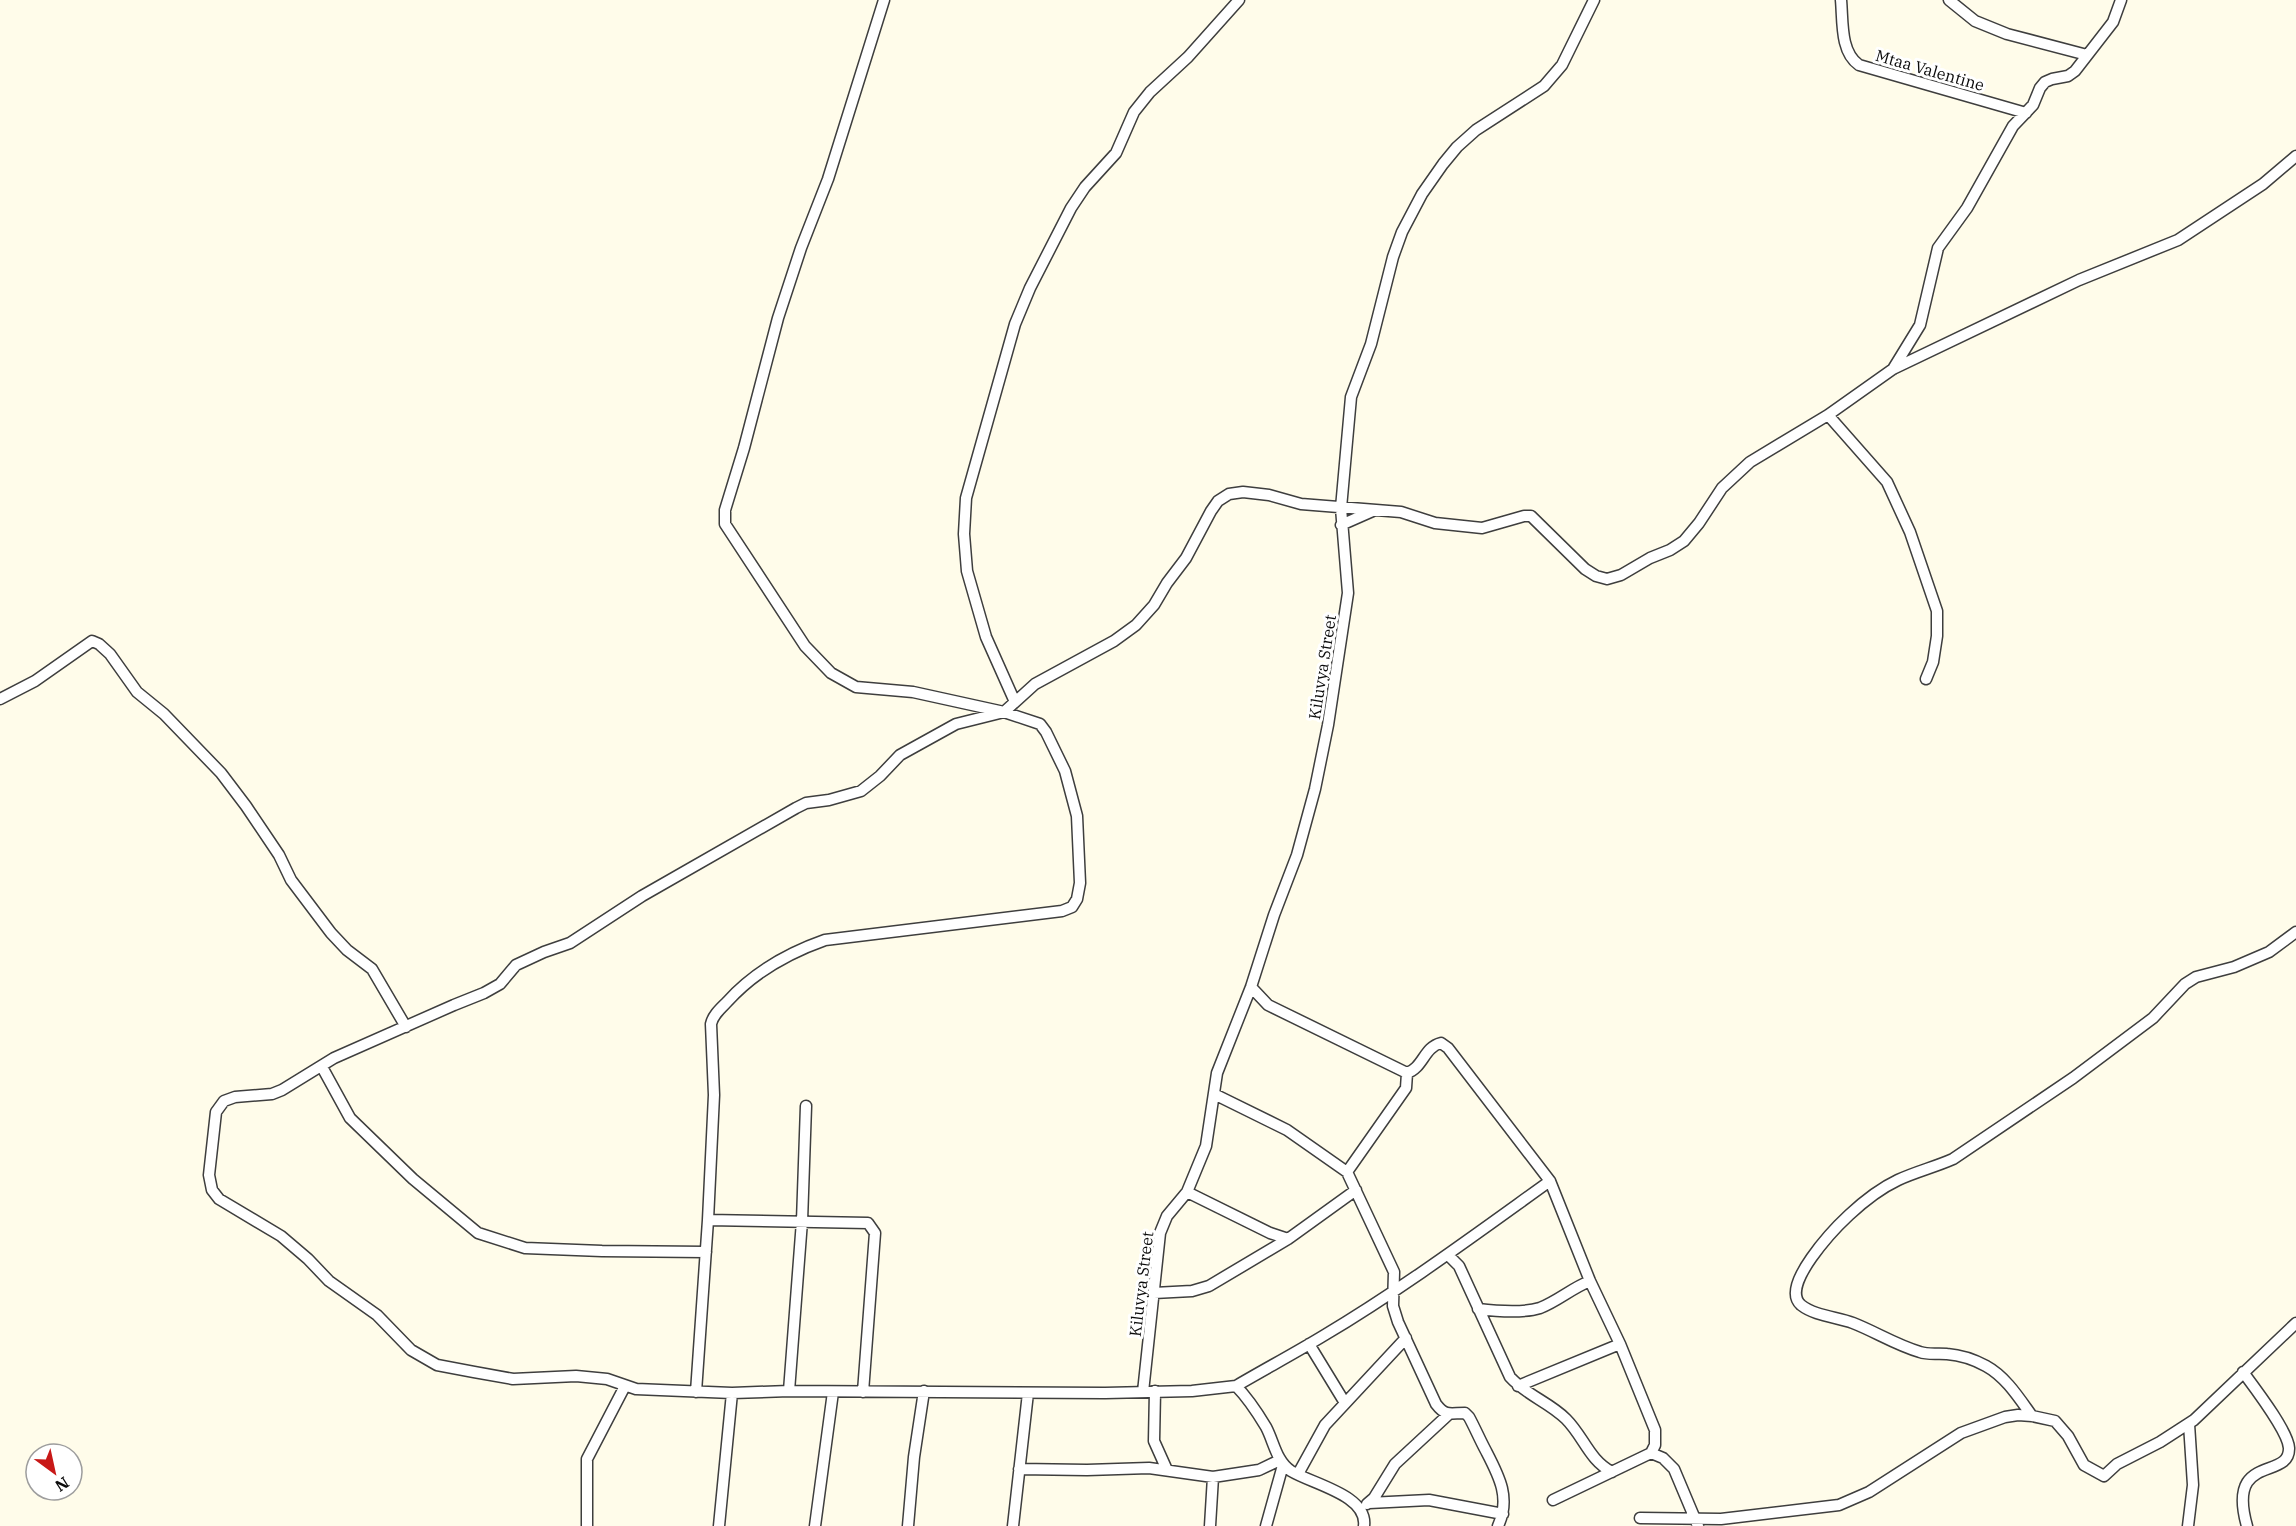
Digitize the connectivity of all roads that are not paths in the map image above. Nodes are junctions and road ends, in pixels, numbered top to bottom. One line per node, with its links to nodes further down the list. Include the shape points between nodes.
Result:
1 (884, 0): 18 (street, via 828,179 778,318 725,510 725,524 805,646 831,673 856,687 913,692)
2 (1239, 0): 17 (street, via 1134,112 1116,153 1071,208 1015,324 966,498 964,534 967,571 986,638)
3 (1594, 0): 12 (street, Kiluvya Street, via 1562,65 1544,86 1456,147 1402,232 1371,344 1351,396)
4 (1841, 0): 8 (street, Mtaa Valentine, via 1846,48 1859,65)
5 (1949, 0): 7 (street, via 1975,21 2007,34)
6 (2121, 0): 7 (street, via 2113,22)
7 (2087, 55): 8 (street, via 2068,76 2045,82)
8 (2026, 113): 10 (street, via 2013,126 1938,248 1920,325)
9 (2296, 156): 10 (street, via 2263,184 2178,240 2079,280)
10 (1893, 369): 11 (street)
11 (1828, 415): 13 (street, via 1750,462 1722,488 1684,541 1607,579 1585,569 1531,516 1482,528 1436,523); 15 (street, via 1887,482 1910,532 1937,611 1938,636)
12 (1341, 508): 13 (street); 14 (street, Kiluvya Street); 17 (street, via 1301,504 1269,495 1229,494 1218,501 1186,558 1136,625 1035,684)
13 (1376, 509): 14 (street)
14 (1341, 525): 20 (street, Kiluvya Street, via 1348,593 1328,725 1297,855)
15 (1926, 680)
16 (0, 699): 21 (street, via 92,641 99,644 137,692 221,773 331,933 372,969)
17 (1015, 702): 18 (street)
18 (1004, 712): 21 (street, via 956,724 919,744 900,755 861,791 806,802 570,943 516,965 492,989); 30 (street, via 1040,724 1065,771 1077,816 1077,899 1072,907 1062,911 825,940 796,951 739,988 711,1024 714,1095)
19 (2296, 932): 58 (street, via 2269,952 2196,977 2153,1018 2073,1078 1953,1159 1882,1190 1849,1215 1804,1267 1796,1292 1802,1306 1921,1353 1948,1354 1985,1366 2007,1383)
20 (1251, 987): 23 (street, via 1268,1005); 24 (street, Kiluvya Street, via 1217,1073)
21 (406, 1027): 22 (street)
22 (322, 1067): 33 (street, via 350,1118 413,1179 478,1233 525,1248); 44 (street, via 272,1094 224,1101 216,1112 209,1175 219,1199 281,1236 329,1281 377,1315 411,1350 437,1365 513,1378 607,1379)
23 (1407, 1073): 26 (street, via 1406,1088); 27 (street, via 1419,1066 1435,1044 1448,1047)
24 (1214, 1094): 26 (street, via 1287,1130); 29 (street, Kiluvya Street, via 1206,1146)
25 (806, 1107): 31 (street)
26 (1347, 1172): 28 (street)
27 (1550, 1181): 34 (street); 35 (street)
28 (1356, 1190): 32 (street); 36 (street, via 1394,1272)
29 (1186, 1192): 32 (street); 37 (street, Kiluvya Street, via 1167,1216 1160,1233)
30 (708, 1220): 31 (street); 33 (street)
31 (802, 1221): 47 (street); 52 (street, via 868,1223 875,1233)
32 (1288, 1239): 37 (street, via 1209,1286)
33 (706, 1252): 50 (street)
34 (1448, 1255): 36 (street); 38 (street, via 1459,1266)
35 (1590, 1281): 38 (street, via 1537,1309); 42 (street)
36 (1395, 1289): 40 (street, via 1393,1306); 41 (street)
37 (1154, 1293): 53 (street, Kiluvya Street)
38 (1478, 1310): 46 (street, via 1501,1361)
39 (2296, 1323): 43 (street)
40 (1406, 1338): 56 (street); 57 (street, via 1436,1404)
41 (1309, 1344): 45 (street); 56 (street)
42 (1620, 1344): 46 (street); 60 (street, via 1655,1430)
43 (2243, 1372): 59 (street); 82 (street, via 2265,1402 2289,1450 2283,1460 2245,1482 2241,1507)
44 (625, 1386): 50 (street); 72 (street, via 587,1459)
45 (1236, 1386): 49 (street); 61 (street, via 1247,1396 1267,1429)
46 (1518, 1386): 64 (street, via 1555,1408 1590,1455)
47 (789, 1391): 51 (street); 54 (street)
48 (924, 1391): 52 (street); 55 (street); 75 (street)
49 (1155, 1391): 53 (street); 63 (street, via 1154,1441)
50 (696, 1392): 54 (street)
51 (832, 1392): 52 (street); 74 (street)
52 (863, 1392)
53 (1143, 1392): 55 (street)
54 (732, 1393): 73 (street)
55 (1028, 1393): 62 (street)
56 (1345, 1403): 65 (street, via 1325,1425)
57 (1449, 1414): 68 (street, via 1395,1464); 69 (street, via 1465,1413 1476,1430 1503,1489)
58 (2032, 1416): 59 (street, via 2055,1421 2084,1465 2104,1476 2117,1464); 71 (street, via 2005,1417 1961,1433 1869,1492 1839,1504)
59 (2190, 1424): 81 (street, via 2193,1485)
60 (1651, 1453): 64 (street); 71 (street, via 1674,1469)
61 (1281, 1462): 65 (street); 66 (street, via 1259,1470); 78 (street)
62 (1019, 1469): 63 (street); 76 (street)
63 (1167, 1470): 66 (street)
64 (1612, 1472): 67 (street)
65 (1298, 1474): 68 (street)
66 (1213, 1477): 77 (street)
67 (1553, 1500)
68 (1364, 1505): 69 (street, via 1429,1500); 79 (street)
69 (1503, 1514): 80 (street)
70 (1640, 1518): 71 (street)
71 (1696, 1522)
72 (587, 1526)
73 (719, 1526)
74 (815, 1526)
75 (908, 1526)
76 (1013, 1526)
77 (1210, 1526)
78 (1266, 1526)
79 (1364, 1526)
80 (1498, 1526)
81 (2188, 1526)
82 (2247, 1526)

